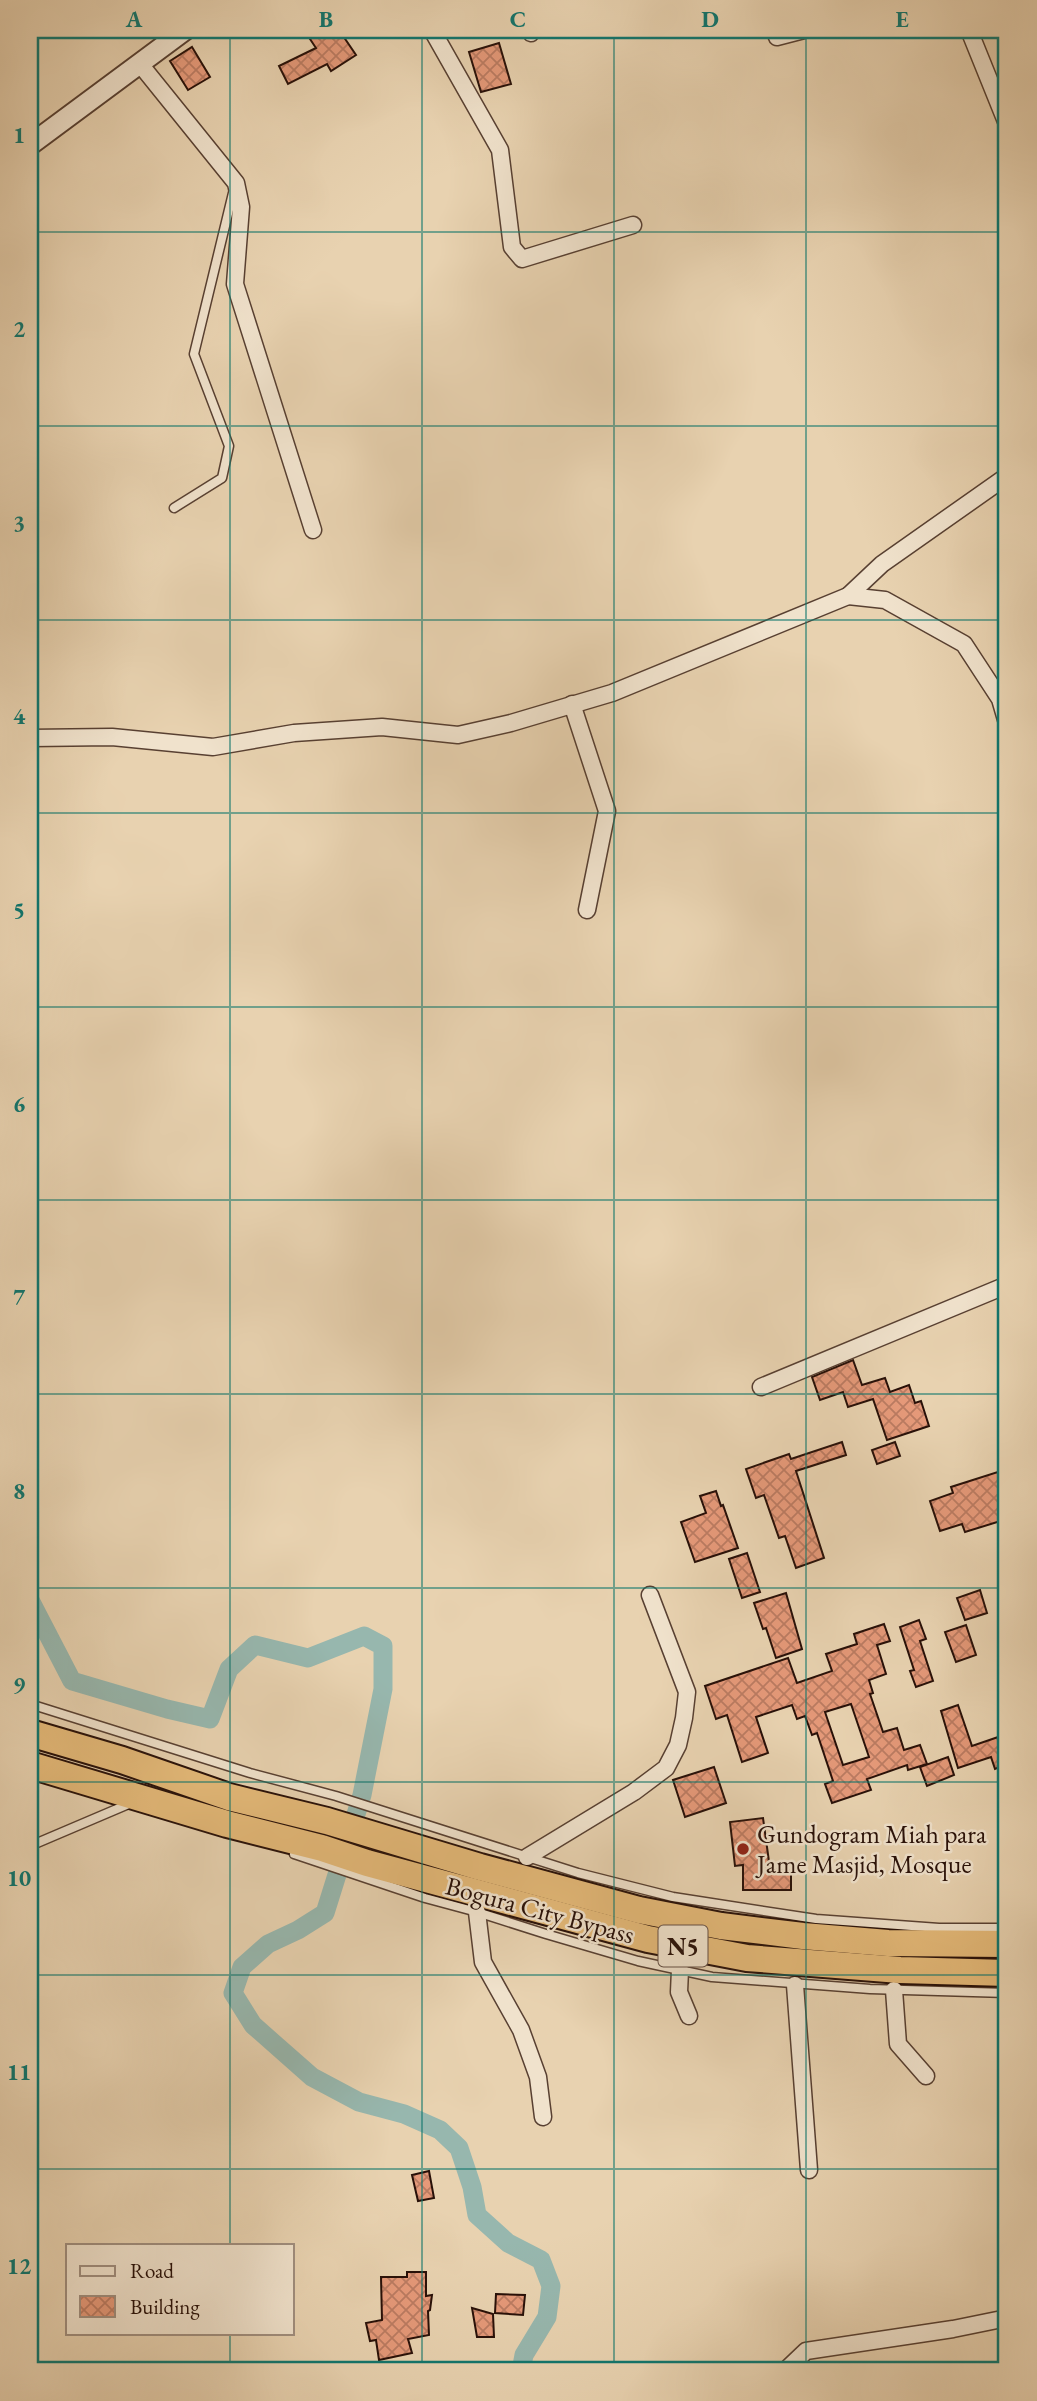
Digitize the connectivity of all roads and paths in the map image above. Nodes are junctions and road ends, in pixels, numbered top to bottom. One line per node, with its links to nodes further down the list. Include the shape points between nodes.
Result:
1 (185, 30): 6 (street)
2 (432, 30): 10 (street, via 500,150 512,247 522,259)
3 (804, 30): 5 (street)
4 (969, 30): 7 (street)
5 (777, 37)
6 (140, 64): 8 (street); 9 (street)
7 (1007, 124)
8 (30, 145)
9 (236, 183): 12 (lane, via 194,354 229,446 222,478); 13 (street, via 241,207 235,284)
10 (633, 225)
11 (1007, 476): 14 (street, via 882,564)
12 (174, 508)
13 (313, 530)
14 (848, 596): 15 (street, via 612,693); 16 (street, via 885,600 964,645 1000,699)
15 (572, 704): 17 (street, via 458,735 382,727 294,733 213,747 112,737); 18 (street, via 607,811)
16 (1007, 723)
17 (30, 738)
18 (587, 910)
19 (1007, 1285): 20 (street)
20 (761, 1387)
21 (650, 1595): 32 (street, via 687,1692 678,1745 666,1768 634,1792)
22 (30, 1704): 27 (lane, via 336,1796)
23 (30, 1733): 27 (highway, Bogura City Bypass, via 229,1797 327,1821)
24 (30, 1765): 31 (highway)
25 (55, 1783): 26 (lane)
26 (131, 1803): 28 (lane); 29 (lane)
27 (380, 1824): 32 (lane); 36 (highway, Bogura City Bypass, via 639,1910 721,1926 888,1943)
28 (262, 1843)
29 (30, 1846)
30 (288, 1852): 31 (lane)
31 (318, 1854): 33 (highway, Bogura City Bypass)
32 (527, 1857): 35 (lane, via 673,1897 749,1909 878,1924)
33 (365, 1870): 34 (lane, via 425,1898); 38 (highway, Bogura City Bypass / N5, via 648,1939 747,1958)
34 (477, 1912): 37 (lane); 44 (street, via 483,1962 521,2030 538,2077)
35 (1007, 1928)
36 (1007, 1944)
37 (680, 1970): 39 (lane); 42 (street, via 679,1992)
38 (1007, 1973)
39 (794, 1985): 40 (lane); 45 (street)
40 (894, 1990): 41 (lane); 43 (street, via 898,2044)
41 (1007, 1993)
42 (689, 2016)
43 (926, 2077)
44 (543, 2117)
45 (809, 2170)
46 (1007, 2318): 47 (street, via 806,2351)
47 (785, 2371)

